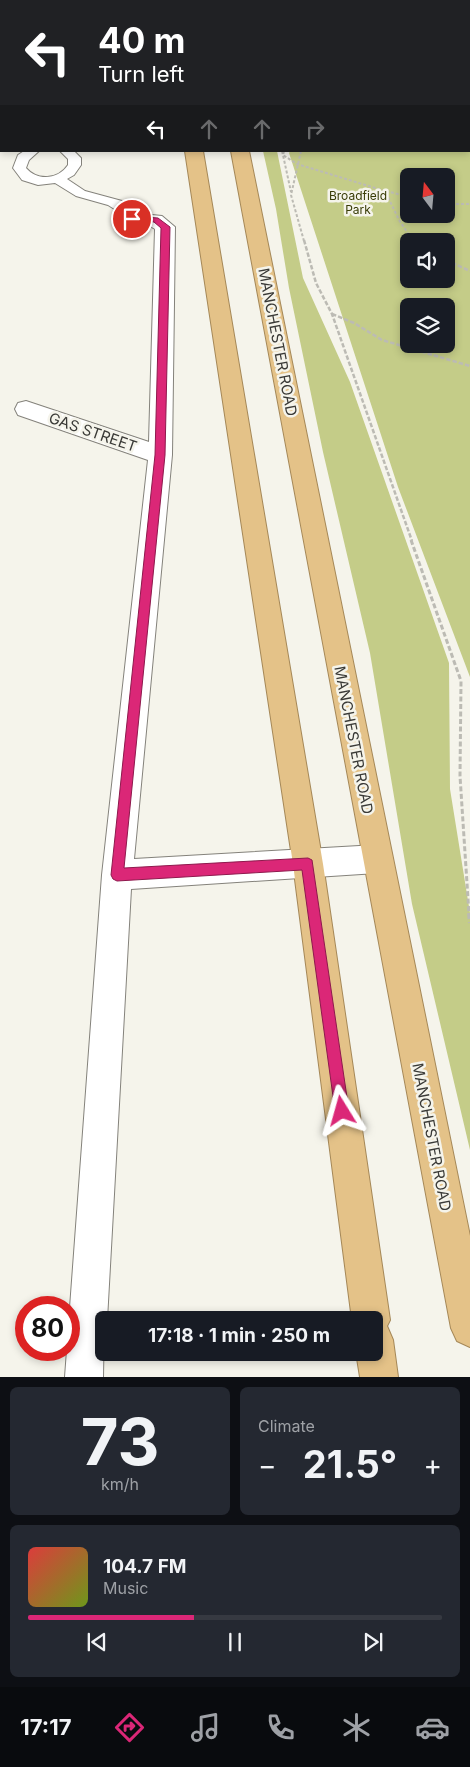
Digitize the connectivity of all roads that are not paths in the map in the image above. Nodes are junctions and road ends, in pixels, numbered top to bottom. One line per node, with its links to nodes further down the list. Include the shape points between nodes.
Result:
1 (32, 152): 5 (lane, via 19,163 21,173 34,180)
2 (67, 152): 5 (lane, via 76,164 69,174)
3 (240, 152): 9 (highway, MANCHESTER ROAD)
4 (193, 157): 10 (highway)
5 (58, 179): 6 (lane, via 87,196 121,205)
6 (132, 219): 8 (street, via 156,220 166,227)
7 (26, 409): 8 (street, GAS STREET)
8 (160, 455): 11 (street)
9 (377, 860): 10 (street); 13 (highway, MANCHESTER ROAD)
10 (308, 864): 11 (street); 12 (highway)
11 (117, 875): 15 (street)
12 (370, 1311)
13 (470, 1328)
14 (377, 1361): 16 (highway)
15 (84, 1377)
16 (379, 1377)

